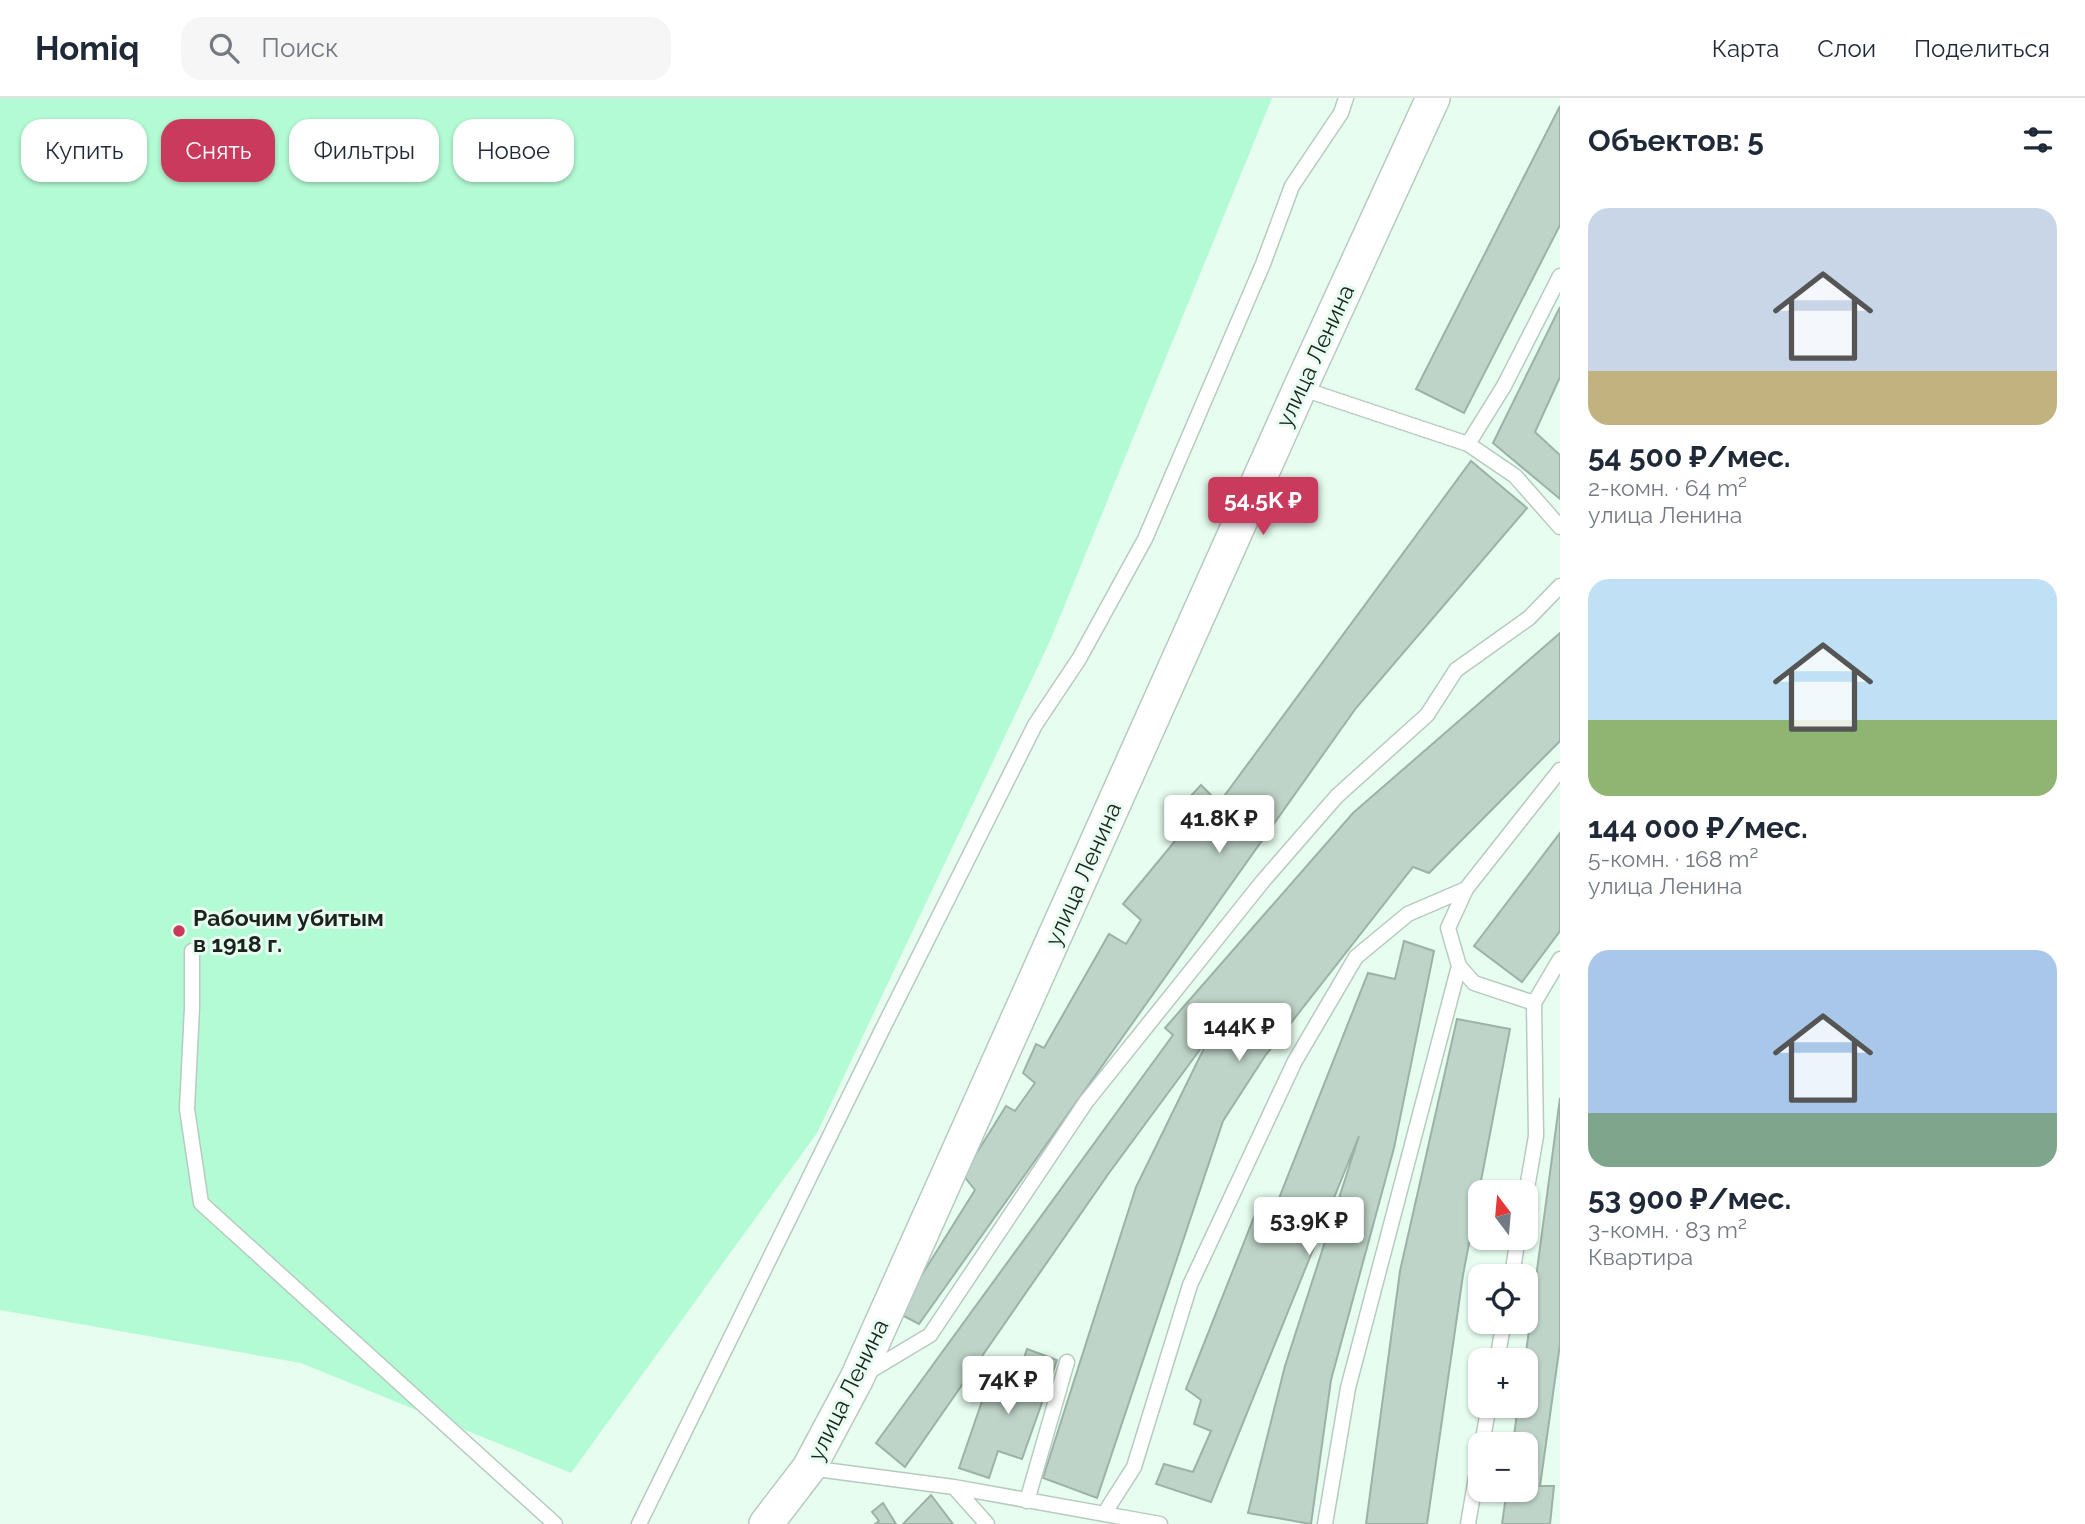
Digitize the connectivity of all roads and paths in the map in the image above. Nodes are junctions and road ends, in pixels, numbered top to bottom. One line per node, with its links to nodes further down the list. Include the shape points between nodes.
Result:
1 (1346, 98): 23 (lane, via 1341,113 1292,186 1145,539 1079,659 1035,725)
2 (1433, 98): 4 (street, улица Ленина)
3 (1560, 276): 5 (lane, via 1504,386)
4 (1300, 387): 5 (lane); 16 (street, улица Ленина)
5 (1468, 444): 6 (lane, via 1515,476)
6 (1560, 527)
7 (1560, 586): 16 (lane, via 1529,618 1456,670 1427,715 1337,796 1086,1102 930,1335)
8 (1560, 770): 9 (lane)
9 (1466, 889): 12 (lane, via 1448,928); 21 (lane, via 1408,914 1356,957 1295,1061 1190,1285 1134,1467)
10 (191, 951): 22 (lane, via 187,1109 201,1203)
11 (1560, 958): 13 (lane)
12 (1459, 966): 13 (lane, via 1474,983); 27 (lane, via 1348,1388)
13 (1534, 1003): 14 (lane, via 1536,1136)
14 (1528, 1180)
15 (1067, 1362): 19 (lane)
16 (858, 1378): 17 (street, улица Ленина)
17 (809, 1468): 18 (lane); 24 (street, улица Ленина)
18 (954, 1487): 19 (lane); 25 (lane)
19 (1027, 1501): 21 (lane)
20 (1472, 1502): 28 (lane)
21 (1104, 1514): 26 (lane)
22 (555, 1524)
23 (639, 1524)
24 (766, 1524)
25 (987, 1524)
26 (1160, 1524)
27 (1325, 1524)
28 (1468, 1524)

